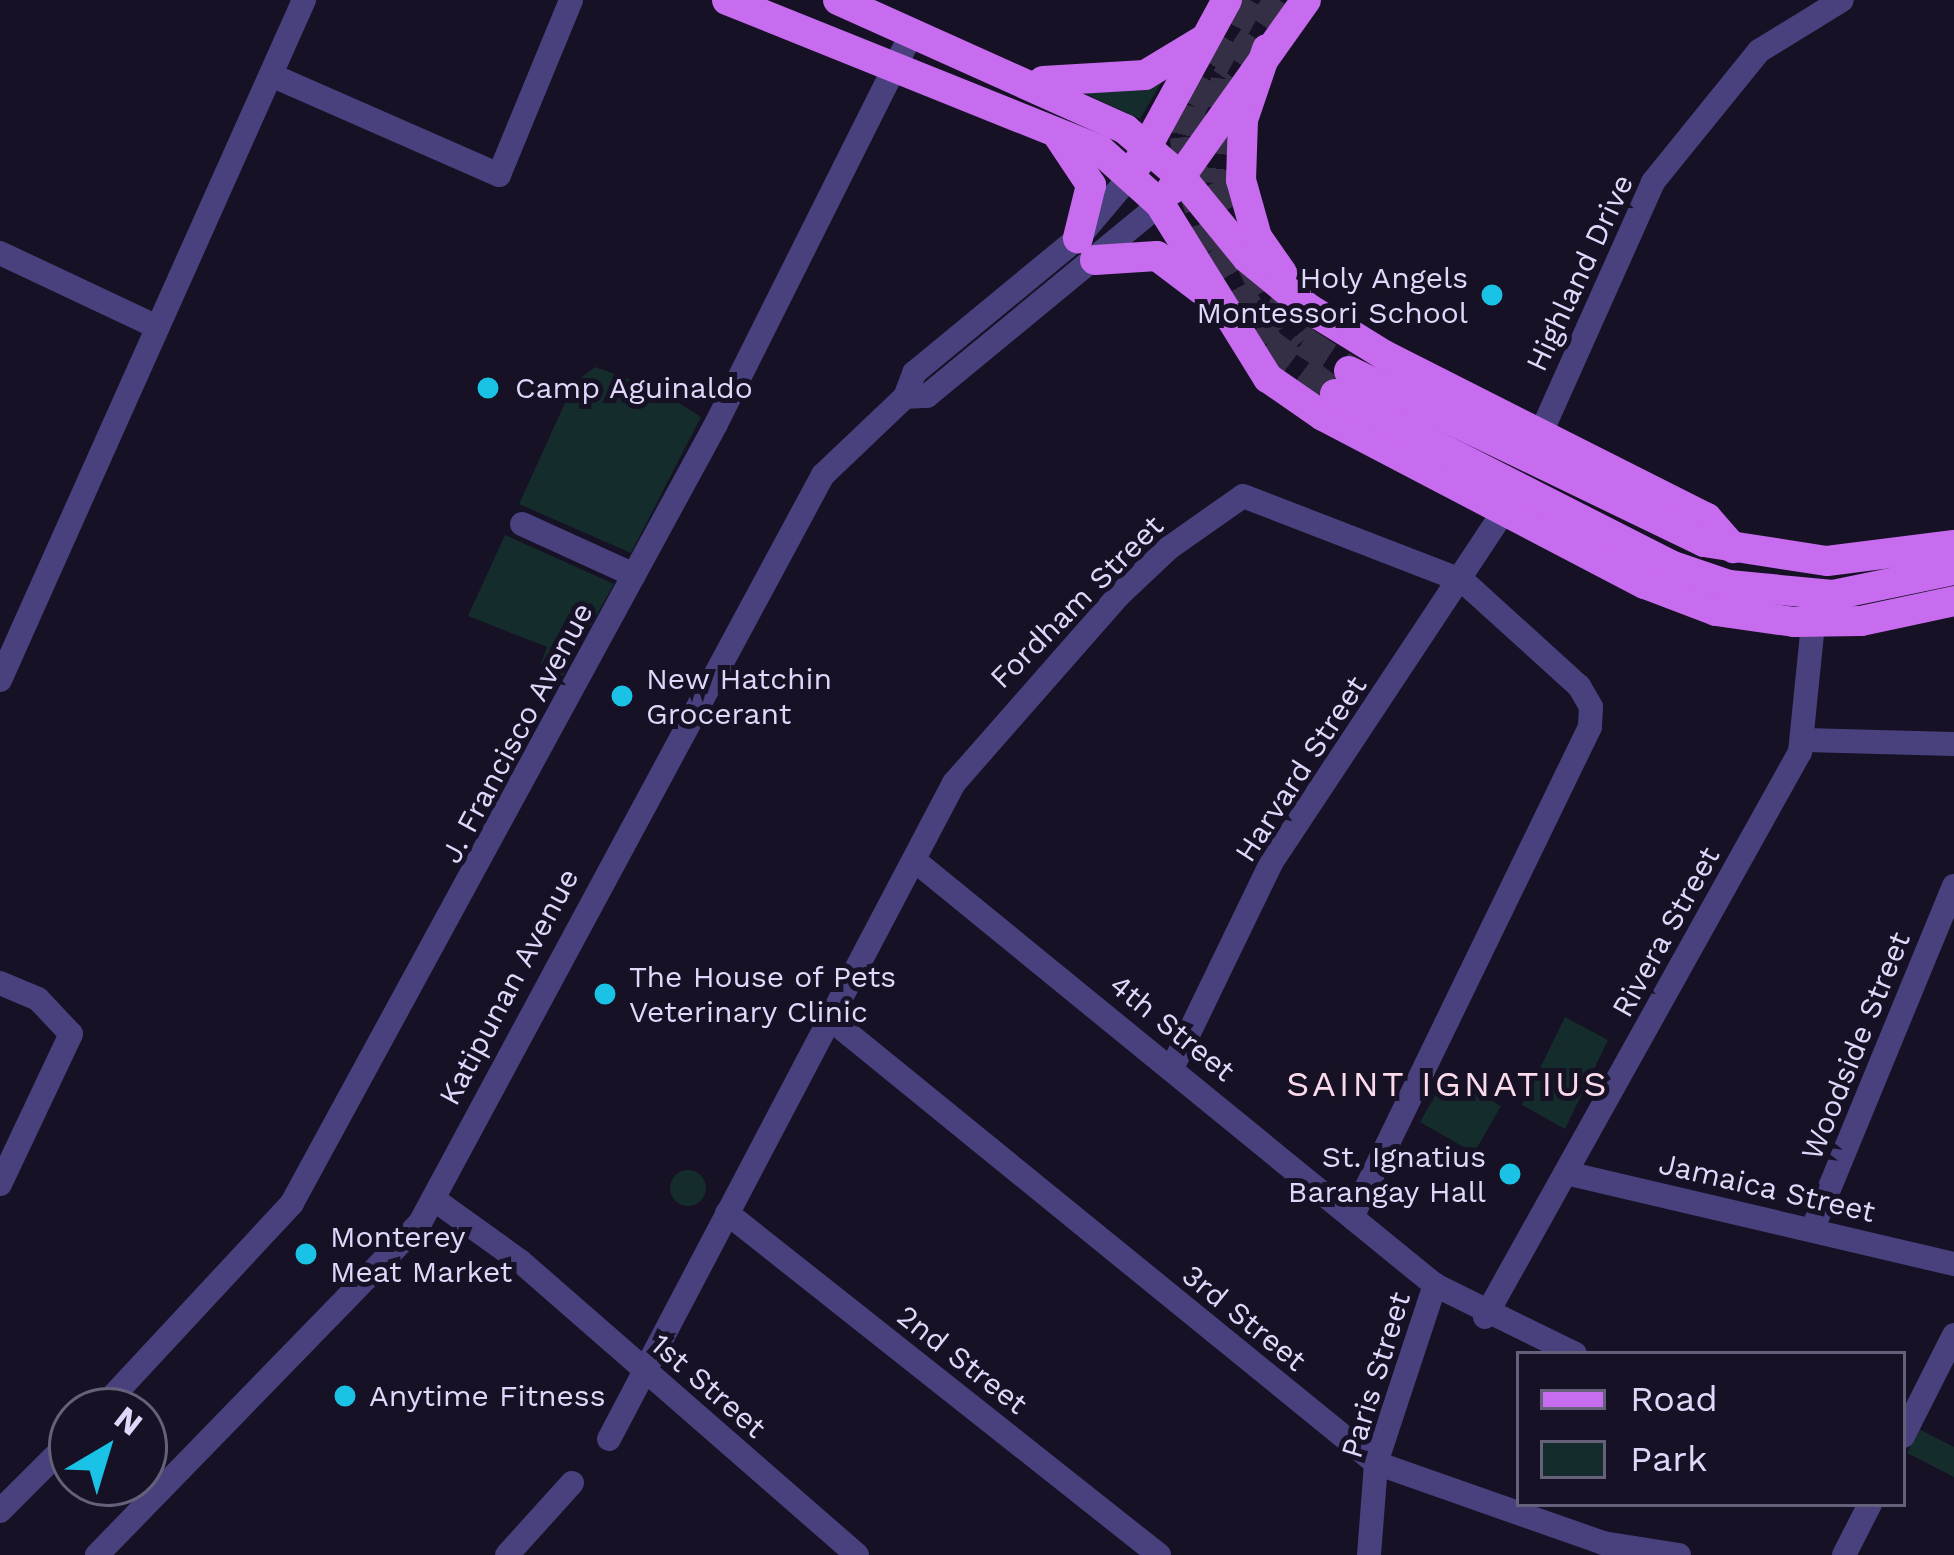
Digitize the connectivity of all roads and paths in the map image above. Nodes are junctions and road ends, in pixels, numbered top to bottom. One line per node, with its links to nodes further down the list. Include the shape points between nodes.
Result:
1 (304, 0): 12 (street)
2 (572, 0): 12 (street, via 499,175)
3 (727, 0): 11 (main road)
4 (838, 0): 8 (main road)
5 (1227, 0): 9 (main road, Katipunan Avenue)
6 (1306, 0): 10 (main road, Katipunan Avenue)
7 (1842, 0): 24 (street, Highland Drive, via 1759,51 1653,182)
8 (912, 32): 11 (street, J. Francisco Avenue); 13 (main road)
9 (1205, 40): 13 (main road, via 1175,63 1119,81); 15 (main road, Katipunan Avenue)
10 (1267, 49): 17 (main road, Katipunan Avenue); 22 (main road, via 1243,120 1244,196 1271,259)
11 (892, 71): 14 (main road); 29 (street, J. Francisco Avenue)
12 (271, 74): 23 (street)
13 (1014, 76): 15 (main road)
14 (1047, 123): 16 (main road); 19 (main road, via 1091,185)
15 (1148, 146): 16 (main road, Katipunan Avenue); 17 (main road)
16 (1132, 174): 18 (main road); 19 (street, Katipunan Avenue)
17 (1181, 177): 18 (main road, Katipunan Avenue); 22 (main road, via 1247,258)
18 (1160, 204): 19 (street, Katipunan Avenue); 21 (main road)
19 (1087, 249): 21 (main road, via 1163,258); 43 (street, Katipunan Avenue, via 927,396 905,397 811,491)
20 (0, 253): 23 (street)
21 (1225, 313): 32 (main road, via 1268,378 1355,433 1664,593 1730,614)
22 (1327, 321): 24 (main road)
23 (157, 327): 33 (street)
24 (1540, 435): 28 (main road, via 1707,518)
25 (1500, 517): 30 (street, Harvard Street)
26 (522, 524): 29 (street)
27 (1947, 547): 28 (main road, via 1827,561); 28 (main road, via 1832,595 1729,585 1670,565 1342,382 1670,529)
28 (1733, 548)
29 (634, 575): 53 (street, J. Francisco Avenue, via 292,1203)
30 (1463, 581): 36 (street, Fordham Street, via 1262,499 1228,504 1168,548 1059,654 954,783); 40 (street, Harvard Street, via 1271,863); 45 (street, Fordham Street, via 1579,686 1590,727)
31 (1954, 601): 32 (main road)
32 (1813, 623): 34 (street, Rivera Street)
33 (0, 680)
34 (1805, 740): 35 (street); 41 (street, Rivera Street)
35 (1954, 744)
36 (914, 860): 39 (street, Fordham Street); 40 (street, 4th Street)
37 (1954, 886): 46 (street, Woodside Street)
38 (0, 983): 42 (street, via 38,999 71,1034)
39 (829, 1018): 44 (street, Fordham Street); 56 (street, 3rd Street)
40 (1173, 1066): 45 (street, 4th Street)
41 (1566, 1173): 46 (street, Jamaica Street); 49 (street, Rivera Street)
42 (0, 1184)
43 (438, 1193): 52 (street, 1st Street); 62 (street, Katipunan Avenue, via 370,1279)
44 (727, 1213): 52 (street, Fordham Street); 65 (street, 2nd Street)
45 (1353, 1214): 48 (street, 4th Street)
46 (1813, 1228): 47 (street, Jamaica Street)
47 (1954, 1264)
48 (1435, 1286): 49 (street, 4th Street); 56 (street, Paris Street)
49 (1486, 1317): 51 (street, 4th Street)
50 (1954, 1335): 54 (street)
51 (1568, 1351)
52 (648, 1374): 55 (street, Fordham Street); 64 (street, 1st Street)
53 (121, 1387)
54 (1906, 1425)
55 (608, 1439)
56 (1376, 1462): 61 (street, 3rd Street); 66 (street, Paris Street)
57 (48, 1463): 60 (street)
58 (572, 1483): 63 (street)
59 (1868, 1507): 68 (street)
60 (0, 1511)
61 (1602, 1549): 67 (street, 3rd Street)
62 (97, 1555)
63 (507, 1555)
64 (857, 1555)
65 (1159, 1555)
66 (1369, 1555)
67 (1679, 1555)
68 (1844, 1555)

